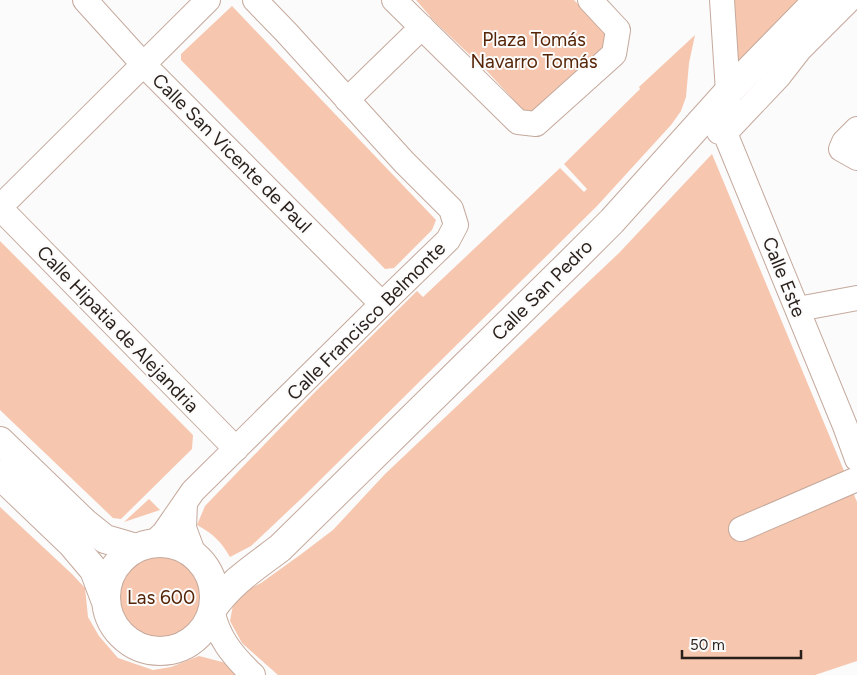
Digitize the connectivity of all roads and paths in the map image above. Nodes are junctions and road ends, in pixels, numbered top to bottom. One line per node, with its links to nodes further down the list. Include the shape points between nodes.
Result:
1 (85, 0): 10 (street, Calle San Vicente de Paul)
2 (208, 0): 10 (street)
3 (255, 0): 12 (street, Calle Francisco Belmonte)
4 (394, 0): 9 (street)
5 (590, 0): 9 (street, via 618,30 614,54 536,124 518,122)
6 (722, 0): 11 (street, Calle Este)
7 (818, 0): 11 (main road, Calle San Pedro)
8 (849, 0): 15 (street)
9 (422, 27): 12 (street)
10 (143, 64): 17 (street); 19 (street, Calle San Vicente de Paul)
11 (728, 92): 14 (main road, Calle San Pedro); 15 (street, Calle Este)
12 (347, 100): 19 (street, Calle Francisco Belmonte, via 451,208 456,225 448,240)
13 (857, 129): 16 (street, via 841,149)
14 (693, 131): 15 (street); 31 (main road, Calle San Pedro, via 569,265 299,530)
15 (725, 133): 20 (street, Calle Este)
16 (857, 158)
17 (0, 207): 23 (street, Calle Hipatia de Alejandria)
18 (857, 298): 20 (street)
19 (382, 304): 23 (street, Calle Francisco Belmonte)
20 (798, 309): 21 (street, Calle Este)
21 (851, 425): 24 (street, Calle Este)
22 (0, 441): 29 (main road, via 105,539)
23 (236, 449): 27 (street, Calle Francisco Belmonte)
24 (857, 459)
25 (0, 475): 32 (main road, via 72,544 94,570)
26 (857, 479): 28 (street)
27 (185, 503): 29 (street, Calle Francisco Belmonte, via 164,533); 30 (street, via 184,528)
28 (742, 529)
29 (144, 546): 30 (main road, via 170,544 183,548); 32 (main road, via 118,563 110,576)
30 (199, 560): 31 (main road, via 223,573); 33 (main road, via 210,578 214,593)
31 (254, 568): 33 (main road, Calle San Pedro, via 234,582)
32 (106, 604): 33 (main road, via 118,631 142,648 157,651 172,650 198,635)
33 (212, 609): 34 (street, via 218,632)
34 (253, 675)

